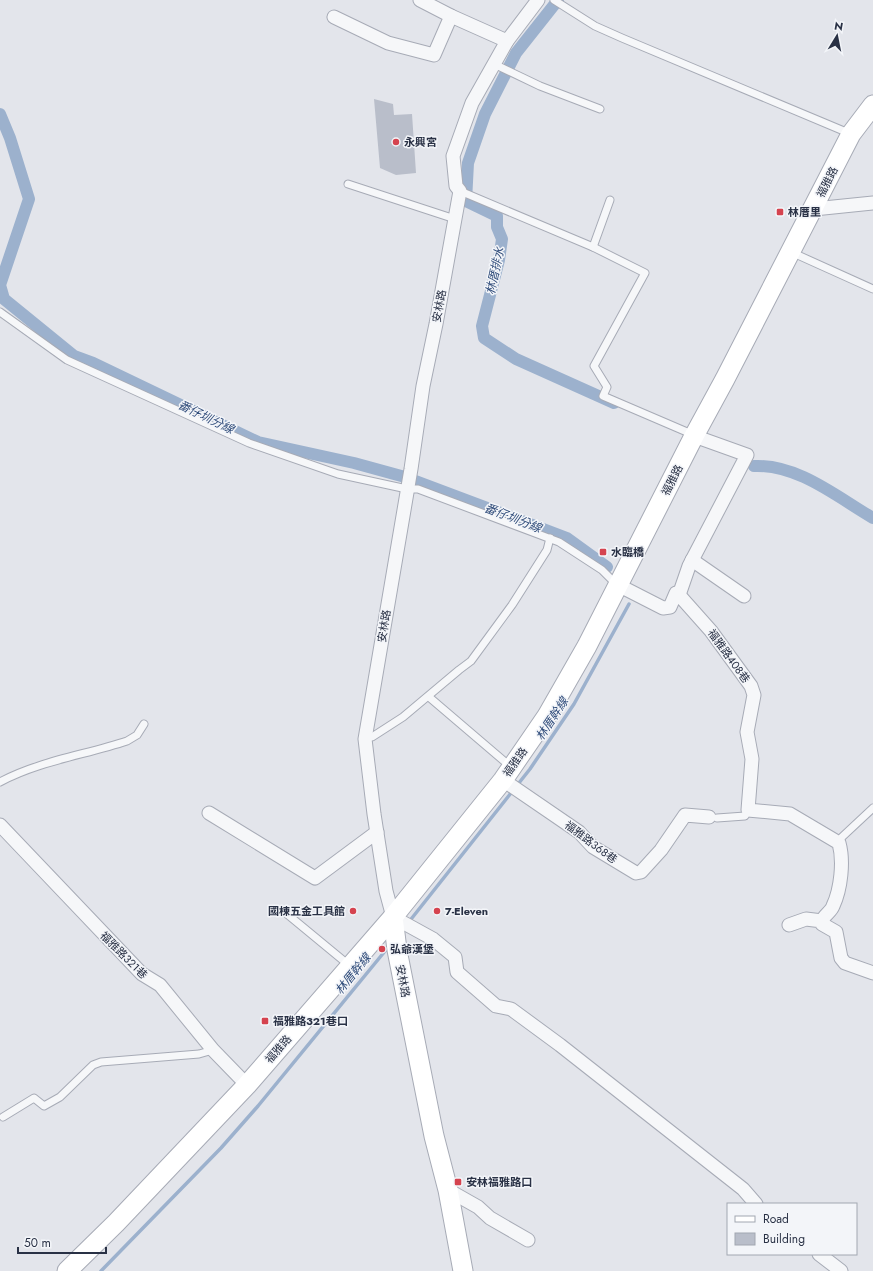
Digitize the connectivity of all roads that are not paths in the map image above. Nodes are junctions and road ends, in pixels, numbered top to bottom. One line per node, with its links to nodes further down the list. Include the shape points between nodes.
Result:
1 (420, 0): 4 (street)
2 (538, 0): 6 (street, 安林路)
3 (554, 0): 10 (lane, via 595,26)
4 (451, 16): 5 (street, via 434,55 388,43); 6 (street)
5 (334, 17)
6 (507, 41): 7 (street, 安林路)
7 (494, 64): 9 (lane, via 540,86); 12 (street, 安林路, via 472,103 452,156 456,186)
8 (873, 105): 10 (main road, 福雅路)
9 (600, 109)
10 (852, 134): 15 (main road, 福雅路)
11 (348, 184): 16 (lane)
12 (460, 191): 16 (street, 安林路); 17 (lane)
13 (610, 200): 17 (lane)
14 (873, 203): 15 (street)
15 (814, 209): 18 (main road, 福雅路)
16 (455, 219): 22 (street, 安林路, via 423,386)
17 (593, 247): 21 (lane, via 645,273 594,366 607,387 603,396)
18 (791, 252): 19 (lane); 21 (main road, 福雅路)
19 (873, 289)
20 (0, 312): 22 (lane, via 67,360 249,443 338,474)
21 (694, 436): 24 (street, via 747,455); 25 (main road, 福雅路)
22 (407, 487): 23 (lane); 30 (street, 安林路)
23 (550, 538): 25 (lane, via 602,570); 28 (lane, via 546,550 512,605 471,661)
24 (692, 560): 26 (street); 27 (street)
25 (618, 585): 26 (street, via 663,608 670,607 676,593); 31 (main road, 福雅路, via 547,716)
26 (679, 595): 34 (street, 福雅路408巷, via 700,616 736,663 754,695 747,732 752,759)
27 (744, 596)
28 (429, 697): 30 (lane, via 403,717); 31 (lane)
29 (144, 724): 32 (lane, via 137,735 127,741 33,768)
30 (365, 739): 38 (street, 安林路)
31 (507, 777): 36 (street, 福雅路368巷, via 522,793 580,832 593,847 636,873 641,872 661,850 685,816); 42 (main road, 福雅路)
32 (0, 782)
33 (873, 808): 39 (lane, via 842,837)
34 (748, 810): 36 (lane, via 741,818); 39 (street, via 790,814)
35 (209, 813): 38 (street, via 315,878)
36 (713, 818)
37 (0, 825): 46 (street, 福雅路321巷, via 142,974 160,985)
38 (377, 832): 42 (street, 安林路, via 386,891)
39 (839, 843): 41 (street, via 840,882 833,908)
40 (287, 914): 44 (lane)
41 (822, 921): 43 (street, via 806,918); 45 (street, via 822,924 836,932 839,954 845,963)
42 (400, 924): 44 (main road, 福雅路); 49 (main road, 安林路, via 397,948 434,1136); 50 (street, via 433,938 455,957 457,972 496,1006 511,1010 560,1045 737,1184)
43 (789, 925)
44 (350, 966): 47 (main road, 福雅路)
45 (873, 973)
46 (213, 1050): 47 (street, 福雅路321巷); 48 (lane, via 199,1054 101,1062 93,1065 60,1097 44,1106 34,1098)
47 (247, 1085): 53 (main road, 福雅路)
48 (3, 1118)
49 (448, 1190): 51 (street); 54 (main road, 安林路)
50 (755, 1203)
51 (528, 1240)
52 (820, 1255): 55 (street)
53 (67, 1271)
54 (463, 1271)
55 (841, 1271)

